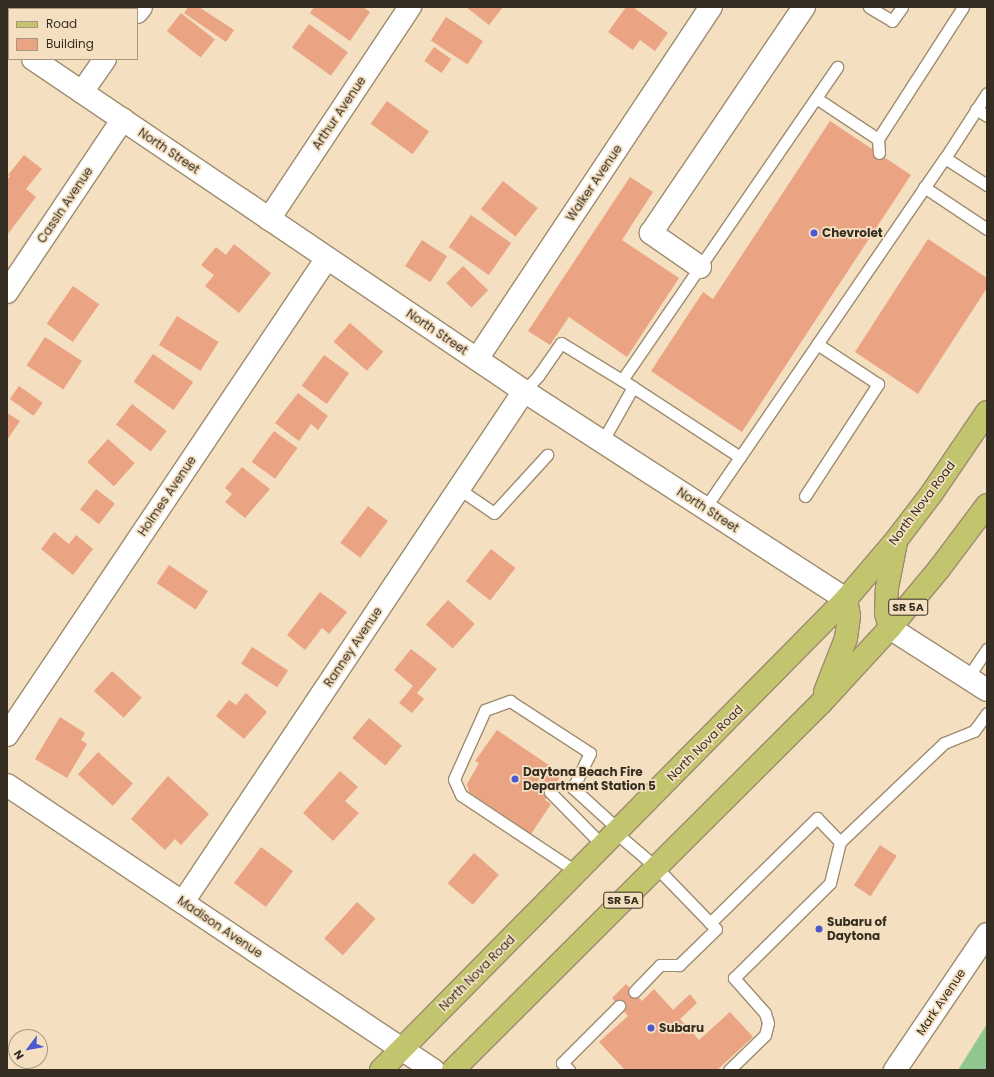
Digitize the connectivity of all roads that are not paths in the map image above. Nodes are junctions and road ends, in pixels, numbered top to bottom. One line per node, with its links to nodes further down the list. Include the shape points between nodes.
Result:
1 (410, 7): 21 (street, Arthur Avenue)
2 (711, 7): 27 (street, Walker Avenue)
3 (804, 7): 24 (street, via 651,233)
4 (869, 7): 5 (lane, via 892,21)
5 (902, 7)
6 (963, 7): 16 (lane)
7 (34, 60): 10 (street, North Street)
8 (104, 60): 10 (street)
9 (837, 67): 12 (lane)
10 (82, 92): 15 (street, North Street)
11 (987, 93): 13 (lane)
12 (816, 98): 16 (lane); 24 (lane)
13 (976, 109): 14 (lane); 18 (lane)
14 (987, 116)
15 (123, 119): 21 (street, North Street); 25 (street, Cassin Avenue)
16 (878, 139): 17 (lane)
17 (879, 153)
18 (945, 158): 19 (lane); 20 (lane)
19 (987, 185)
20 (924, 187): 22 (lane); 26 (lane)
21 (269, 219): 23 (street, North Street)
22 (987, 229)
23 (327, 258): 27 (street, North Street); 47 (street, Holmes Avenue)
24 (700, 266): 28 (lane)
25 (7, 292)
26 (817, 344): 34 (lane); 36 (lane, via 878,384)
27 (477, 359): 30 (street, North Street)
28 (622, 380): 29 (lane); 30 (lane, via 562,343)
29 (633, 387): 32 (lane); 34 (lane)
30 (524, 391): 32 (street, North Street); 35 (street, Ranney Avenue)
31 (987, 412): 39 (main road, North Nova Road)
32 (602, 442): 38 (street, North Street)
33 (547, 455): 35 (lane, via 494,513)
34 (740, 457): 38 (lane)
35 (459, 489): 54 (street, Ranney Avenue)
36 (805, 496)
37 (987, 505): 41 (main road, SR 5A)
38 (704, 508): 40 (street, North Street)
39 (897, 539): 40 (main road, North Nova Road); 41 (main road, via 887,588 886,613)
40 (846, 599): 45 (main road, via 849,616 846,638); 50 (main road, North Nova Road)
41 (890, 628): 43 (street); 45 (main road, SR 5A)
42 (987, 649): 43 (lane)
43 (968, 677): 44 (street)
44 (987, 690)
45 (821, 703): 52 (main road, SR 5A)
46 (987, 713): 51 (lane, via 974,731 944,743)
47 (7, 735)
48 (7, 785): 54 (street, Madison Avenue)
49 (550, 792): 50 (lane)
50 (613, 836): 52 (lane); 53 (main road, North Nova Road); 53 (lane, via 573,788 590,753 510,701 485,710 454,779 462,795)
51 (840, 842): 55 (lane, via 818,818); 64 (lane, via 830,883 734,978 765,1013 768,1023 765,1035)
52 (656, 867): 55 (lane); 62 (main road, SR 5A)
53 (577, 872): 59 (main road, North Nova Road)
54 (183, 902): 59 (street, Madison Avenue)
55 (713, 926): 57 (lane, via 679,965 660,965)
56 (987, 934): 65 (street, Mark Avenue)
57 (634, 992)
58 (619, 1006): 63 (lane, via 562,1063)
59 (402, 1048): 60 (main road, North Nova Road); 61 (street, Madison Avenue)
60 (381, 1070)
61 (433, 1070)
62 (453, 1070)
63 (569, 1070)
64 (729, 1070)
65 (895, 1070)

